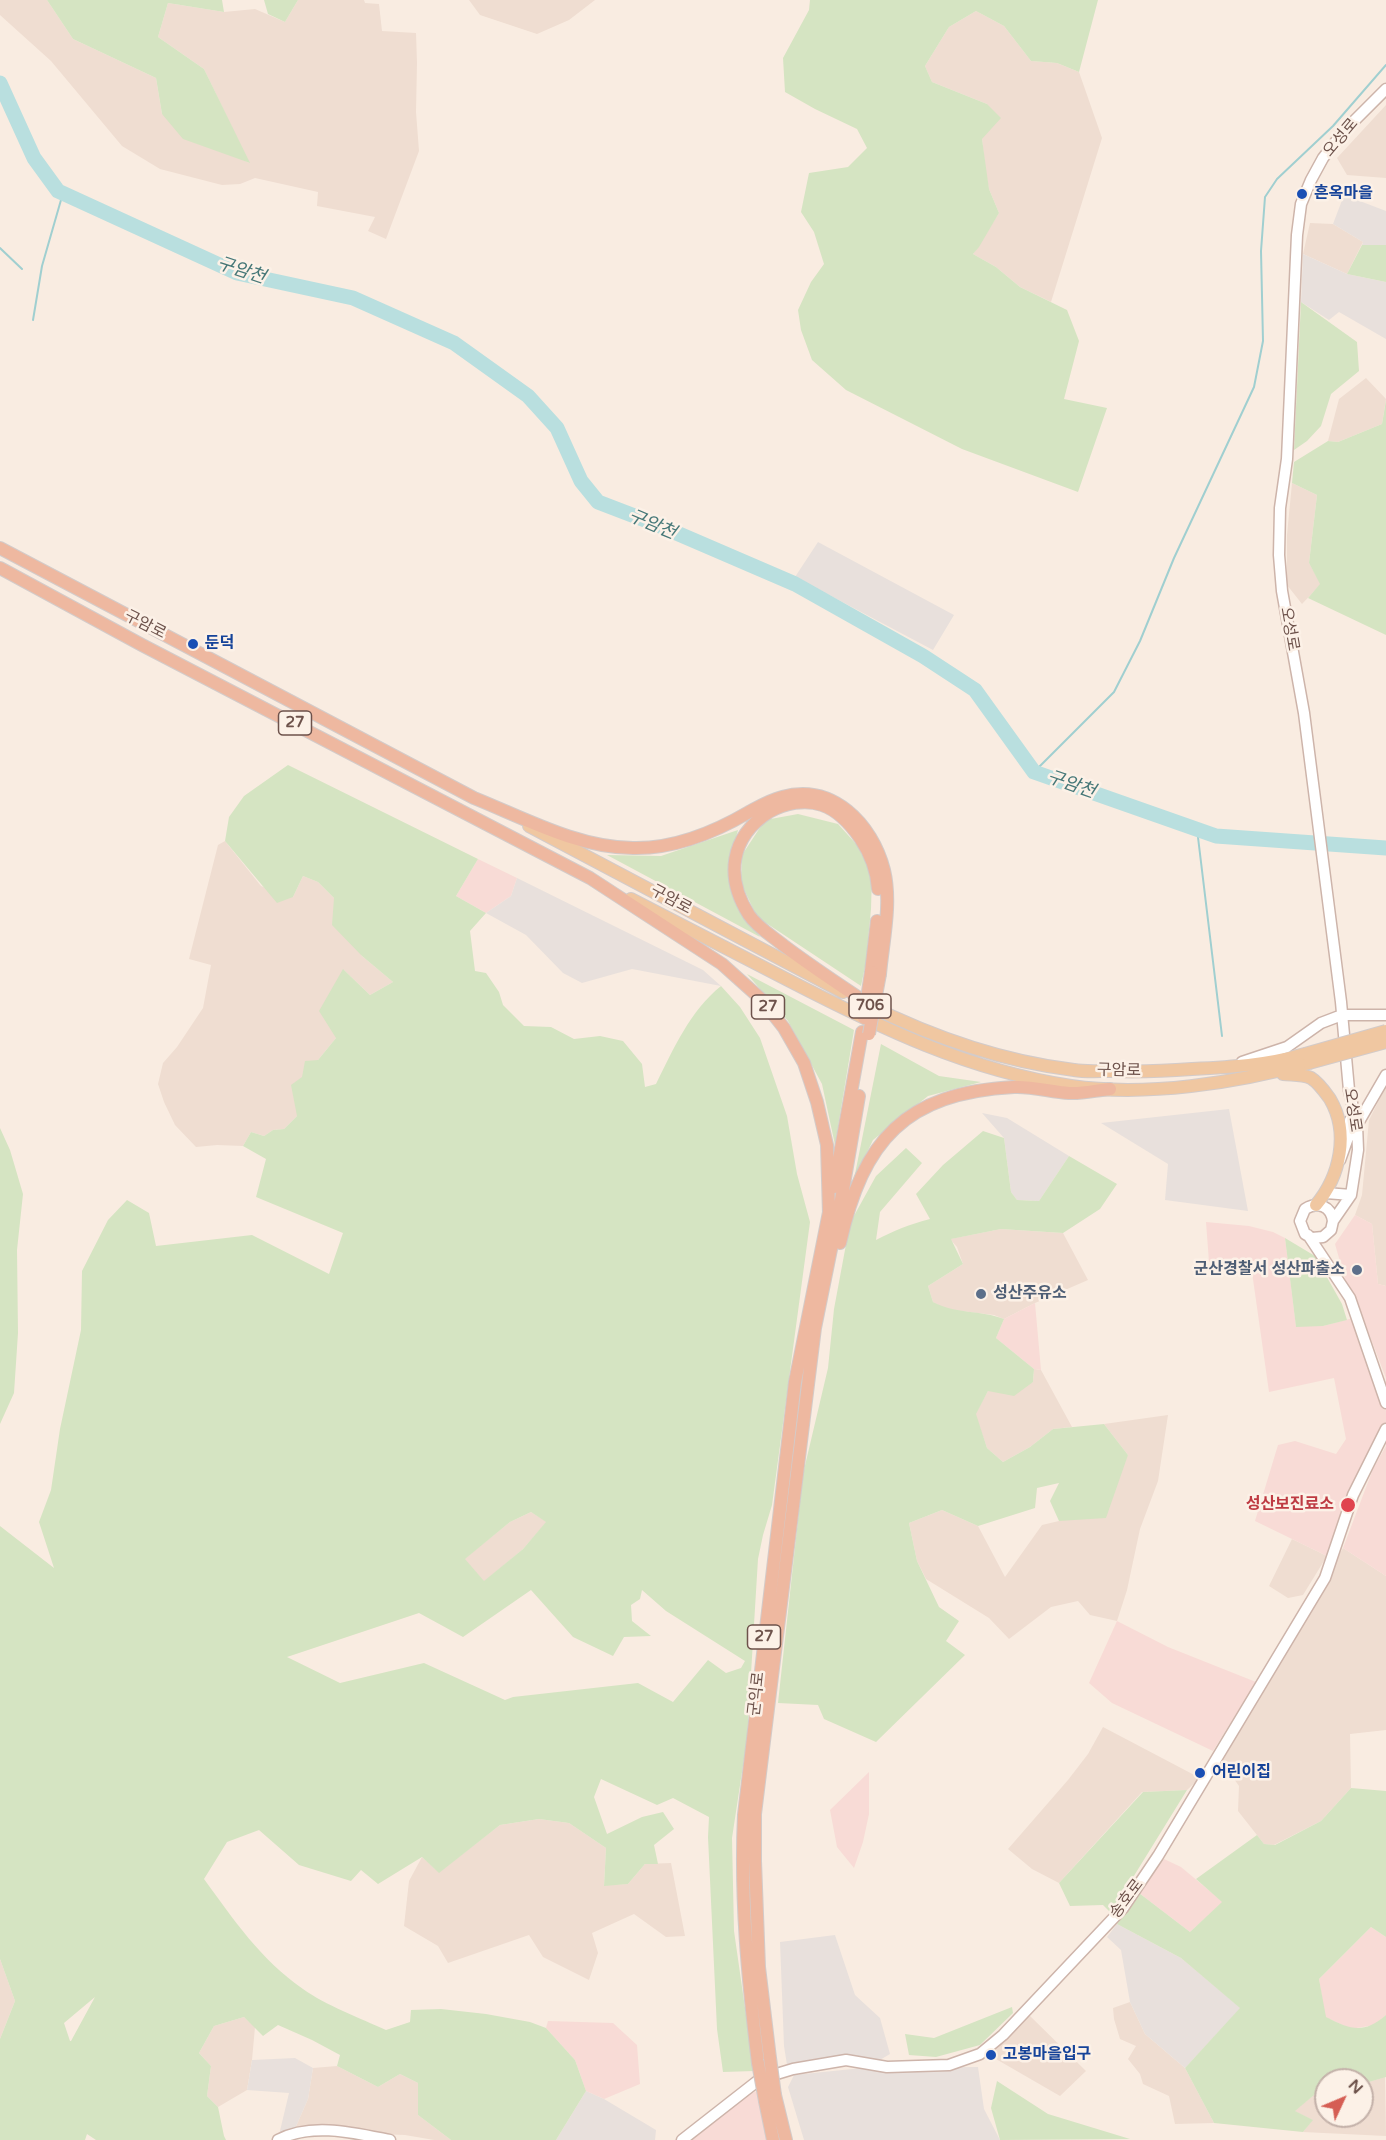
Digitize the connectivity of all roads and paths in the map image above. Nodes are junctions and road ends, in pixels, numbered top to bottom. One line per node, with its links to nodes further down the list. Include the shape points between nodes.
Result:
1 (1386, 89): 10 (main road, 오성로, via 1323,158 1299,215 1287,459 1280,508 1282,591 1304,712)
2 (0, 541): 5 (highway)
3 (0, 548): 5 (highway, 구암로 / 27)
4 (0, 570): 7 (highway, 구암로 / 27)
5 (44, 573): 6 (highway, 구암로 / 27)
6 (474, 798): 8 (highway, 27, via 603,846 634,848 664,846 698,836 783,796 804,794 834,800 855,817 871,838 884,871 887,898); 9 (main road, 구암로 / 706)
7 (590, 878): 19 (main road, 구암로 / 706, via 870,1022 941,1053 1003,1072); 26 (highway, 27, via 722,964 761,999 784,1028 804,1064 817,1102 827,1145)
8 (875, 973): 9 (highway, via 877,878 868,850 854,830 822,805 799,802 780,806 756,821 741,838 734,864 736,887 750,916 803,960); 13 (highway, bridge)
9 (870, 1005): 16 (main road, 구암로 / 706, via 965,1047 1075,1071 1154,1072)
10 (1342, 1015): 11 (main road); 16 (main road, via 1321,1023 1287,1047); 20 (main road, 오성로)
11 (1386, 1015)
12 (1386, 1031): 15 (main road, 구암로 / 706, bridge)
13 (865, 1033): 26 (highway); 31 (highway, 27, via 843,1190)
14 (1386, 1042): 15 (main road, 구암로 / 706, bridge)
15 (1307, 1059): 16 (main road, 구암로 / 706); 17 (main road, 구암로 / 706)
16 (1228, 1067)
17 (1264, 1074): 19 (main road, 구암로 / 706, via 1179,1088); 22 (main road, via 1313,1079 1328,1097 1336,1109 1341,1130 1341,1150)
18 (1386, 1075): 21 (main road)
19 (1110, 1089): 31 (highway, via 1071,1093 1016,1087 959,1095 918,1110 889,1133 864,1169 849,1206)
20 (1349, 1090): 21 (main road, 오성로); 22 (main road, via 1350,1132)
21 (1357, 1125): 24 (main road, 오성로, via 1358,1150)
22 (1334, 1173): 23 (main road)
23 (1326, 1193): 24 (main road); 25 (main road)
24 (1351, 1194): 27 (main road)
25 (1316, 1205): 27 (main road, via 1330,1211); 29 (main road, via 1302,1214 1301,1228)
26 (829, 1214): 34 (highway, 군익로 / 27, via 795,1382 744,1815 747,1974)
27 (1334, 1221): 28 (main road)
28 (1327, 1234): 29 (main road, via 1318,1238); 30 (main road)
29 (1307, 1235): 30 (main road)
30 (1327, 1264): 32 (main road, via 1350,1298)
31 (812, 1355): 34 (highway, 군익로 / 27, via 755,1814)
32 (1386, 1403)
33 (1386, 1429): 38 (main road, 송호로, via 1353,1495 1324,1578 1158,1856 1123,1908 1003,2036 980,2054 949,2065 887,2067 846,2060 760,2079)
34 (764, 2061): 35 (highway, 군익로 / 27, bridge)
35 (770, 2098): 39 (highway, 군익로 / 27); 40 (highway, 군익로 / 27)
36 (278, 2140): 37 (main road, via 308,2131 349,2132)
37 (390, 2140)
38 (682, 2140)
39 (773, 2140)
40 (786, 2140)

